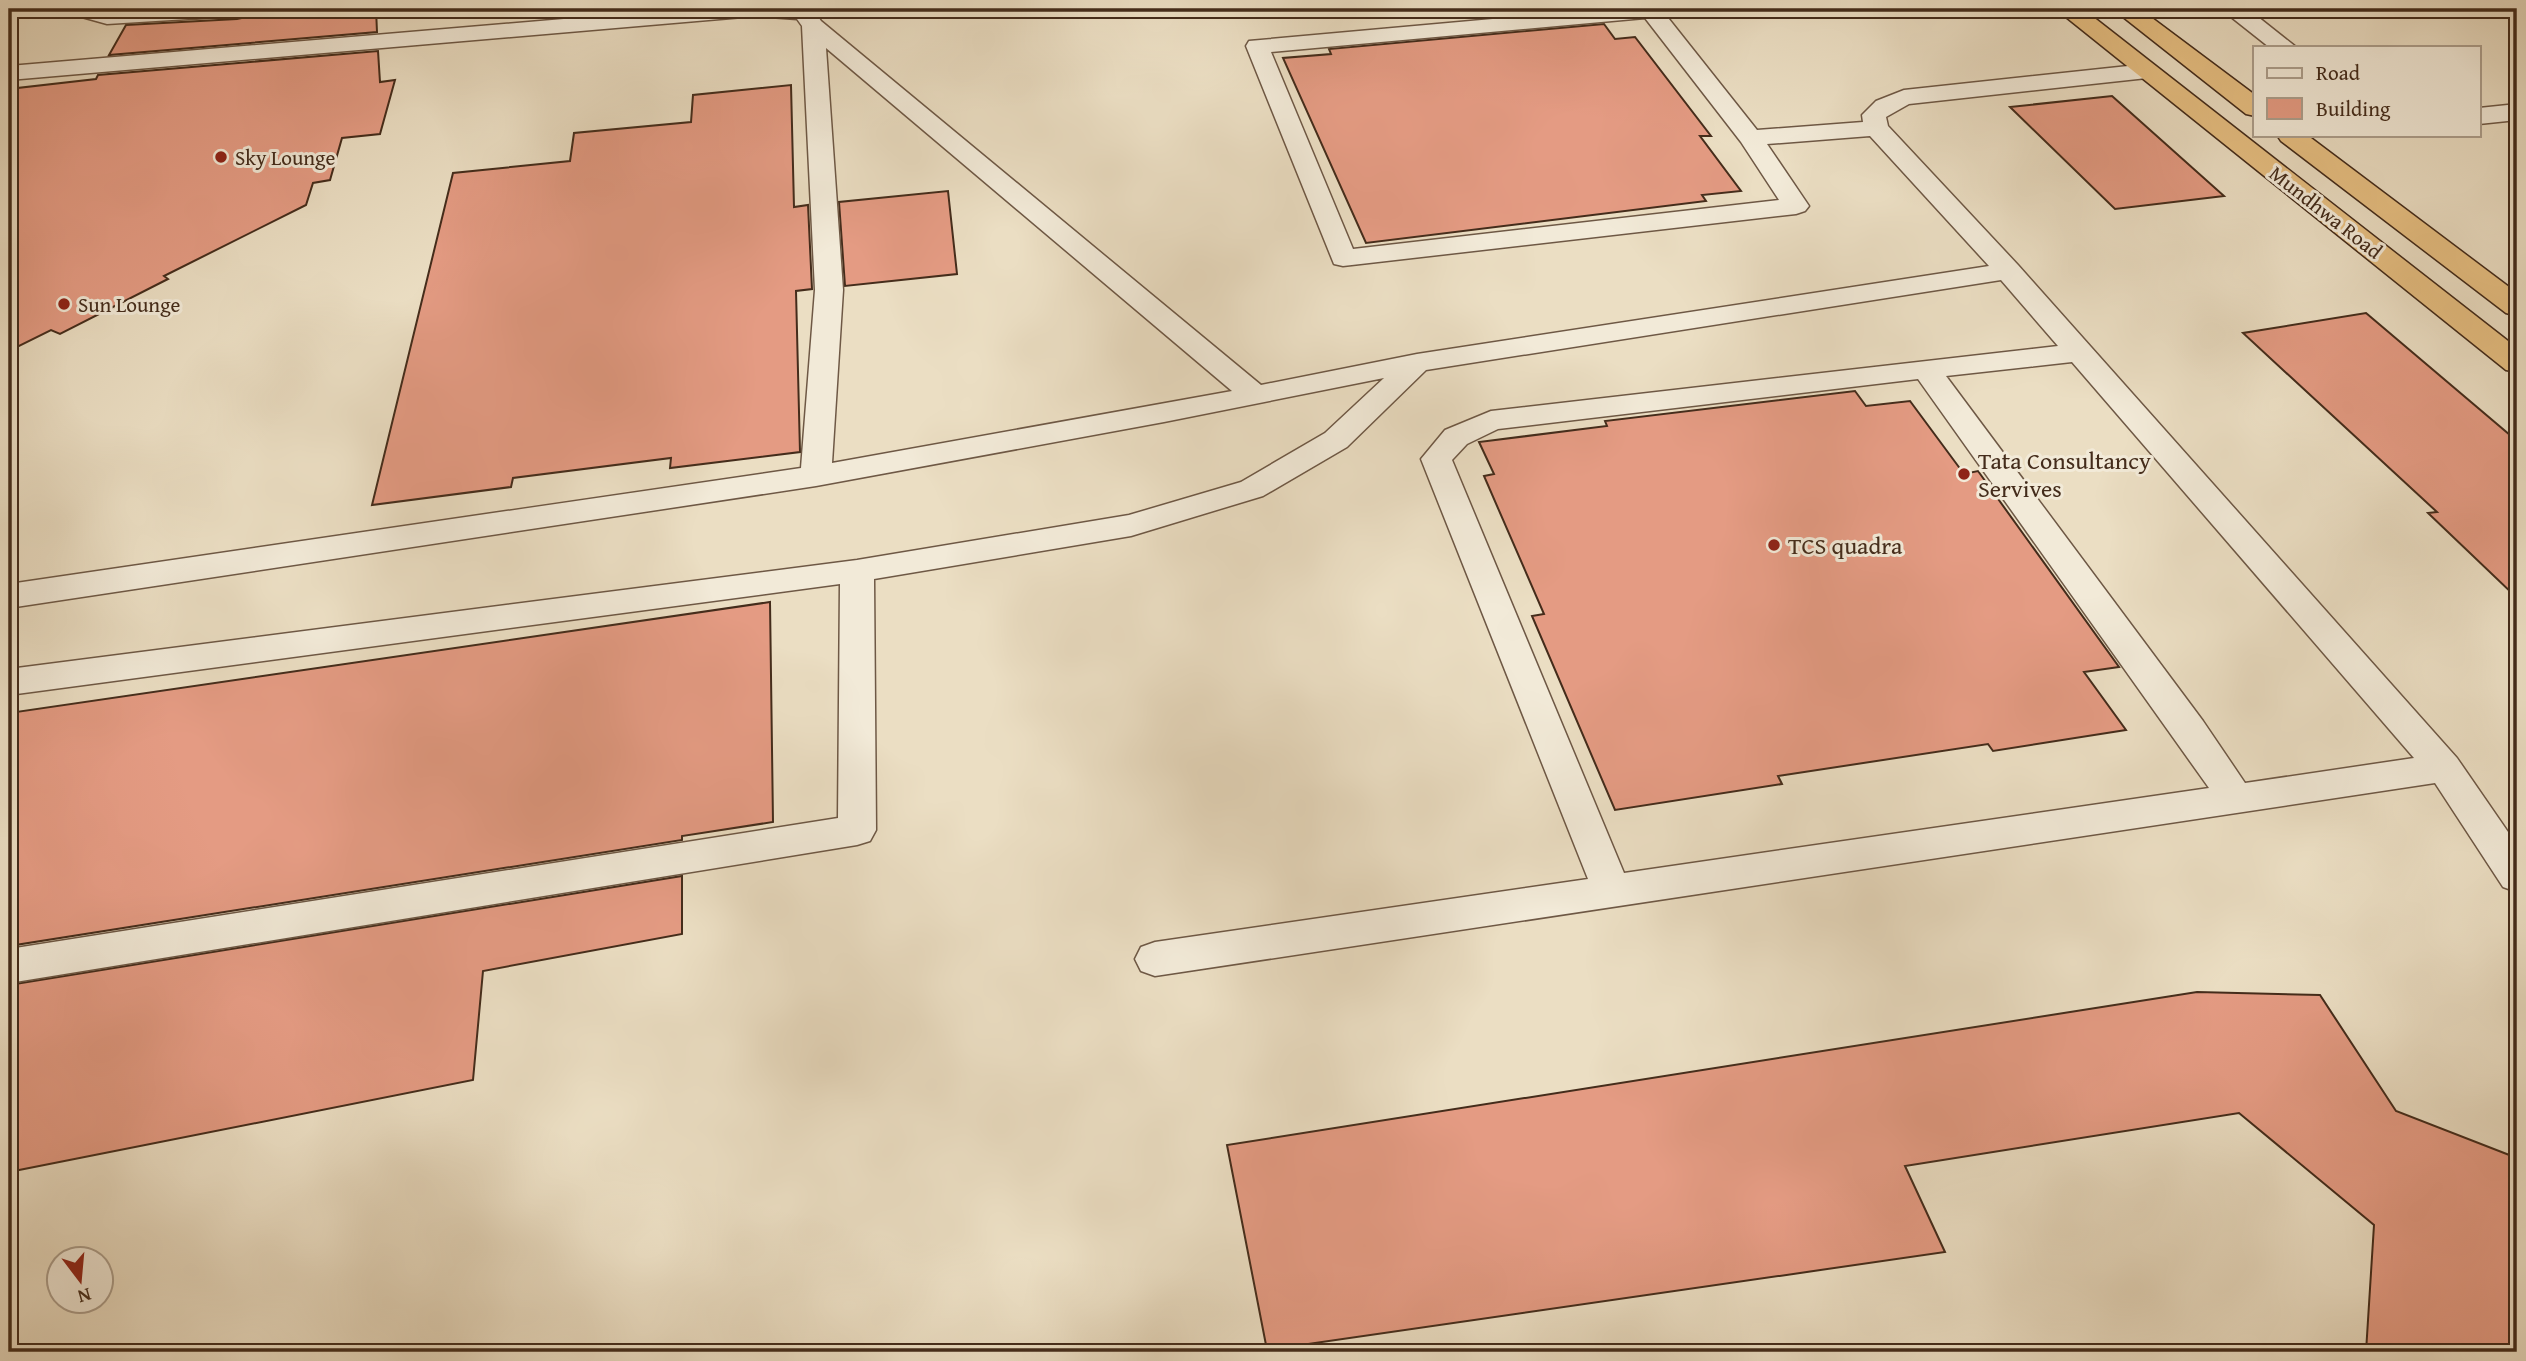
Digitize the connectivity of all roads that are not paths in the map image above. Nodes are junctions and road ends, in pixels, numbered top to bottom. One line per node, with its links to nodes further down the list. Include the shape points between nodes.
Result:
1 (79, 9): 2 (lane, via 107,17)
2 (237, 9)
3 (2068, 9): 8 (highway, Mundhwa Road)
4 (2124, 9): 10 (highway)
5 (2233, 9): 7 (street)
6 (813, 26): 9 (lane, via 805,14 755,9); 22 (lane); 23 (lane, via 829,290)
7 (2283, 46)
8 (2147, 71): 13 (lane, via 1904,97 1874,115); 20 (highway, Mundhwa Road)
9 (9, 73)
10 (2253, 106)
11 (2517, 112): 12 (street)
12 (2480, 116)
13 (1876, 128): 15 (lane); 16 (lane)
14 (2291, 136): 17 (highway, Mundhwa Road)
15 (1751, 138): 15 (lane, via 1651,11 1257,46 1343,258 1796,206)
16 (2008, 271): 18 (lane); 19 (lane)
17 (2517, 307)
18 (2080, 352): 21 (lane); 27 (lane)
19 (1417, 363): 22 (lane); 24 (lane, via 1336,440 1252,489 1131,525)
20 (2517, 363)
21 (1926, 370): 28 (lane); 30 (lane, via 1491,421 1456,437 1436,459)
22 (1255, 395): 23 (lane)
23 (816, 476): 25 (lane)
24 (857, 571): 26 (lane); 32 (lane, via 857,830)
25 (9, 596)
26 (9, 682)
27 (2444, 768): 28 (lane); 29 (lane)
28 (2236, 799): 30 (lane)
29 (2517, 876)
30 (1612, 891): 31 (lane)
31 (1155, 959)
32 (9, 966)

